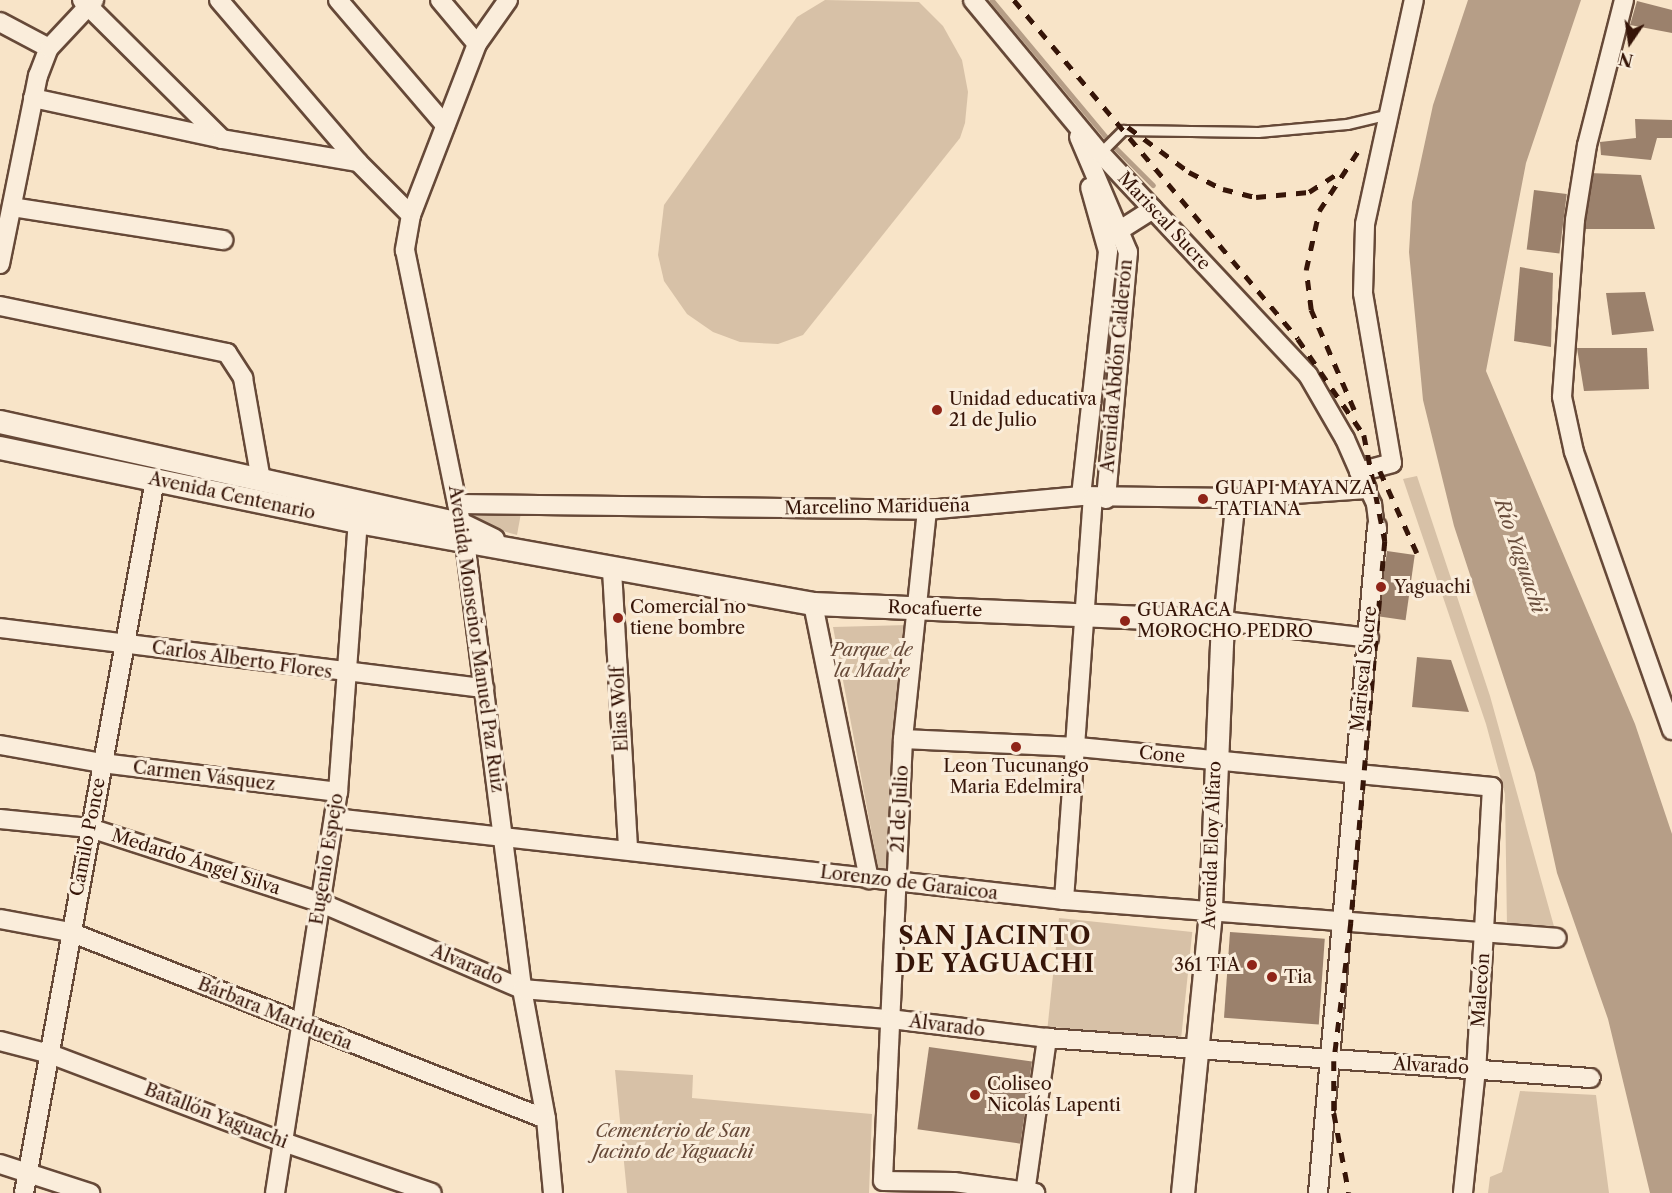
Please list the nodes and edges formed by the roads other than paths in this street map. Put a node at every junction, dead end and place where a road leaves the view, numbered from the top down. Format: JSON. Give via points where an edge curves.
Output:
{"nodes":[{"id":1,"x":219,"y":0,"type":"edge"},
{"id":2,"x":338,"y":0,"type":"edge"},
{"id":3,"x":440,"y":0,"type":"edge"},
{"id":4,"x":508,"y":0,"type":"edge"},
{"id":5,"x":973,"y":0,"type":"edge"},
{"id":6,"x":1414,"y":0,"type":"edge"},
{"id":7,"x":1624,"y":0,"type":"edge"},
{"id":8,"x":88,"y":2,"type":"edge"},
{"id":9,"x":1,"y":22,"type":"edge"},
{"id":10,"x":477,"y":44,"type":"junction"},
{"id":11,"x":49,"y":48,"type":"junction"},
{"id":12,"x":33,"y":98,"type":"junction"},
{"id":13,"x":1389,"y":114,"type":"junction"},
{"id":14,"x":1072,"y":122,"type":"junction"},
{"id":15,"x":445,"y":125,"type":"junction"},
{"id":16,"x":222,"y":139,"type":"junction"},
{"id":17,"x":1100,"y":153,"type":"junction"},
{"id":18,"x":358,"y":162,"type":"junction"},
{"id":19,"x":12,"y":207,"type":"junction"},
{"id":20,"x":1153,"y":209,"type":"junction"},
{"id":21,"x":411,"y":215,"type":"junction"},
{"id":22,"x":1112,"y":235,"type":"junction"},
{"id":23,"x":223,"y":240,"type":"dead end"},
{"id":24,"x":0,"y":263,"type":"edge"},
{"id":25,"x":0,"y":306,"type":"edge"},
{"id":26,"x":0,"y":422,"type":"edge"},
{"id":27,"x":0,"y":448,"type":"edge"},
{"id":28,"x":155,"y":480,"type":"junction"},
{"id":29,"x":261,"y":480,"type":"junction"},
{"id":30,"x":1363,"y":481,"type":"junction"},
{"id":31,"x":1093,"y":497,"type":"junction"},
{"id":32,"x":1236,"y":498,"type":"junction"},
{"id":33,"x":927,"y":510,"type":"junction"},
{"id":34,"x":358,"y":522,"type":"junction"},
{"id":35,"x":461,"y":523,"type":"junction"},
{"id":36,"x":1377,"y":527,"type":"joint"},
{"id":37,"x":612,"y":570,"type":"junction"},
{"id":38,"x":813,"y":604,"type":"junction"},
{"id":39,"x":918,"y":608,"type":"junction"},
{"id":40,"x":1086,"y":614,"type":"junction"},
{"id":41,"x":1223,"y":621,"type":"junction"},
{"id":42,"x":0,"y":628,"type":"edge"},
{"id":43,"x":1369,"y":638,"type":"junction"},
{"id":44,"x":123,"y":644,"type":"junction"},
{"id":45,"x":349,"y":674,"type":"junction"},
{"id":46,"x":484,"y":688,"type":"junction"},
{"id":47,"x":1672,"y":730,"type":"edge"},
{"id":48,"x":903,"y":739,"type":"junction"},
{"id":49,"x":0,"y":745,"type":"edge"},
{"id":50,"x":1078,"y":747,"type":"junction"},
{"id":51,"x":1216,"y":760,"type":"junction"},
{"id":52,"x":102,"y":763,"type":"junction"},
{"id":53,"x":1353,"y":774,"type":"junction"},
{"id":54,"x":1492,"y":787,"type":"joint"},
{"id":55,"x":338,"y":792,"type":"junction"},
{"id":56,"x":334,"y":818,"type":"junction"},
{"id":57,"x":0,"y":819,"type":"edge"},
{"id":58,"x":90,"y":828,"type":"junction"},
{"id":59,"x":505,"y":835,"type":"junction"},
{"id":60,"x":628,"y":848,"type":"junction"},
{"id":61,"x":868,"y":879,"type":"junction"},
{"id":62,"x":896,"y":883,"type":"junction"},
{"id":63,"x":1064,"y":900,"type":"junction"},
{"id":64,"x":319,"y":902,"type":"junction"},
{"id":65,"x":1211,"y":913,"type":"junction"},
{"id":66,"x":0,"y":919,"type":"edge"},
{"id":67,"x":1341,"y":922,"type":"junction"},
{"id":68,"x":70,"y":932,"type":"junction"},
{"id":69,"x":1485,"y":934,"type":"junction"},
{"id":70,"x":1557,"y":938,"type":"dead end"},
{"id":71,"x":522,"y":989,"type":"junction"},
{"id":72,"x":891,"y":1019,"type":"junction"},
{"id":73,"x":302,"y":1026,"type":"junction"},
{"id":74,"x":1047,"y":1038,"type":"junction"},
{"id":75,"x":0,"y":1041,"type":"edge"},
{"id":76,"x":1198,"y":1048,"type":"junction"},
{"id":77,"x":50,"y":1054,"type":"junction"},
{"id":78,"x":1328,"y":1059,"type":"junction"},
{"id":79,"x":1476,"y":1069,"type":"junction"},
{"id":80,"x":1592,"y":1078,"type":"dead end"},
{"id":81,"x":546,"y":1119,"type":"junction"},
{"id":82,"x":285,"y":1143,"type":"junction"},
{"id":83,"x":0,"y":1164,"type":"edge"},
{"id":84,"x":28,"y":1173,"type":"junction"},
{"id":85,"x":24,"y":1193,"type":"edge"},
{"id":86,"x":90,"y":1193,"type":"edge"},
{"id":87,"x":275,"y":1193,"type":"edge"},
{"id":88,"x":432,"y":1193,"type":"edge"},
{"id":89,"x":553,"y":1193,"type":"edge"},
{"id":90,"x":1026,"y":1193,"type":"edge"},
{"id":91,"x":1035,"y":1193,"type":"edge"},
{"id":92,"x":1183,"y":1193,"type":"edge"},
{"id":93,"x":1318,"y":1193,"type":"edge"},
{"id":94,"x":1463,"y":1193,"type":"edge"}],
"edges":[{"from":1,"to":18,"type":"street"},
{"from":2,"to":15,"type":"street"},
{"from":3,"to":10,"type":"street"},
{"from":4,"to":10,"type":"street","name":"Avenida Monseñor Manuel Paz Ruiz"},
{"from":5,"to":14,"type":"street","name":"Mariscal Sucre"},
{"from":6,"to":13,"type":"street"},
{"from":7,"to":47,"type":"street","via":[[1580,188],[1562,397],[1574,452]]},
{"from":8,"to":11,"type":"street"},
{"from":8,"to":16,"type":"street"},
{"from":9,"to":11,"type":"street"},
{"from":10,"to":15,"type":"street","name":"Avenida Monseñor Manuel Paz Ruiz"},
{"from":11,"to":12,"type":"street"},
{"from":12,"to":16,"type":"street"},
{"from":12,"to":19,"type":"street"},
{"from":13,"to":17,"type":"lane","via":[[1347,124],[1258,132],[1123,130]]},
{"from":13,"to":30,"type":"street","name":"Marcelino Maridueña","via":[[1365,224],[1363,293],[1392,463]]},
{"from":14,"to":17,"type":"street","name":"Mariscal Sucre"},
{"from":14,"to":22,"type":"street","name":"Avenida Abdón Calderón"},
{"from":15,"to":21,"type":"street","name":"Avenida Monseñor Manuel Paz Ruiz"},
{"from":16,"to":18,"type":"street"},
{"from":17,"to":20,"type":"street","name":"Mariscal Sucre"},
{"from":18,"to":21,"type":"street"},
{"from":19,"to":23,"type":"street"},
{"from":19,"to":24,"type":"street"},
{"from":20,"to":22,"type":"street"},
{"from":20,"to":30,"type":"street","name":"Mariscal Sucre","via":[[1308,375]]},
{"from":21,"to":35,"type":"street","name":"Avenida Monseñor Manuel Paz Ruiz","via":[[405,250]]},
{"from":22,"to":31,"type":"street","name":"Avenida Abdón Calderón"},
{"from":22,"to":31,"type":"street","name":"Avenida Abdón Calderón","via":[[1128,252]]},
{"from":25,"to":29,"type":"street","via":[[226,353],[243,378]]},
{"from":26,"to":29,"type":"street","name":"Avenida Centenario"},
{"from":27,"to":28,"type":"street","name":"Avenida Centenario"},
{"from":28,"to":34,"type":"street","name":"Avenida Centenario"},
{"from":28,"to":44,"type":"street","name":"Camilo Ponce"},
{"from":29,"to":35,"type":"street","name":"Avenida Centenario"},
{"from":30,"to":32,"type":"street","name":"Marcelino Maridueña"},
{"from":30,"to":36,"type":"street","name":"Mariscal Sucre","via":[[1374,504]]},
{"from":31,"to":32,"type":"street","name":"Marcelino Maridueña"},
{"from":31,"to":33,"type":"street","name":"Marcelino Maridueña"},
{"from":31,"to":40,"type":"street","name":"Avenida Abdón Calderón"},
{"from":32,"to":41,"type":"street","name":"Avenida Eloy Alfaro"},
{"from":33,"to":35,"type":"street","name":"Marcelino Maridueña"},
{"from":33,"to":39,"type":"street","name":"21 de Julio"},
{"from":34,"to":35,"type":"street","name":"Avenida Centenario"},
{"from":34,"to":45,"type":"street","name":"Eugenio Espejo"},
{"from":35,"to":37,"type":"street","name":"Rocafuerte","via":[[505,546]]},
{"from":35,"to":46,"type":"street","name":"Avenida Monseñor Manuel Paz Ruiz"},
{"from":36,"to":43,"type":"street","name":"Mariscal Sucre"},
{"from":37,"to":38,"type":"street","name":"Rocafuerte"},
{"from":37,"to":60,"type":"street","name":"Elias Wolf"},
{"from":38,"to":39,"type":"street","name":"Rocafuerte"},
{"from":38,"to":61,"type":"street"},
{"from":39,"to":40,"type":"street","name":"Rocafuerte"},
{"from":39,"to":48,"type":"street","name":"21 de Julio"},
{"from":40,"to":41,"type":"street","name":"Rocafuerte"},
{"from":40,"to":50,"type":"street","name":"Avenida Abdón Calderón"},
{"from":41,"to":43,"type":"street","name":"Rocafuerte"},
{"from":41,"to":51,"type":"street","name":"Avenida Eloy Alfaro"},
{"from":42,"to":44,"type":"street","name":"Carlos Alberto Flores"},
{"from":43,"to":53,"type":"street","name":"Mariscal Sucre"},
{"from":44,"to":45,"type":"street","name":"Carlos Alberto Flores"},
{"from":44,"to":52,"type":"street","name":"Camilo Ponce"},
{"from":45,"to":46,"type":"street","name":"Carlos Alberto Flores"},
{"from":45,"to":55,"type":"street","name":"Eugenio Espejo"},
{"from":46,"to":59,"type":"street","name":"Avenida Monseñor Manuel Paz Ruiz"},
{"from":48,"to":50,"type":"street","name":"Cone"},
{"from":48,"to":62,"type":"street","name":"21 de Julio"},
{"from":49,"to":52,"type":"street","name":"Carmen Vásquez"},
{"from":50,"to":51,"type":"street","name":"Cone"},
{"from":50,"to":63,"type":"street","name":"Avenida Abdón Calderón"},
{"from":51,"to":53,"type":"street","name":"Cone"},
{"from":51,"to":65,"type":"street","name":"Avenida Eloy Alfaro"},
{"from":52,"to":55,"type":"street","name":"Carmen Vásquez"},
{"from":52,"to":58,"type":"street","name":"Camilo Ponce"},
{"from":53,"to":54,"type":"street","name":"Cone"},
{"from":53,"to":67,"type":"street","name":"Mariscal Sucre"},
{"from":54,"to":69,"type":"street","name":"Malecón"},
{"from":55,"to":56,"type":"street","name":"Eugenio Espejo"},
{"from":56,"to":59,"type":"street","name":"Lorenzo de Garaicoa"},
{"from":56,"to":64,"type":"street","name":"Eugenio Espejo"},
{"from":57,"to":58,"type":"street","name":"Medardo Ángel Silva"},
{"from":58,"to":64,"type":"street","name":"Medardo Ángel Silva"},
{"from":58,"to":68,"type":"street","name":"Camilo Ponce"},
{"from":59,"to":60,"type":"street","name":"Lorenzo de Garaicoa"},
{"from":59,"to":71,"type":"street","name":"Avenida Monseñor Manuel Paz Ruiz"},
{"from":60,"to":61,"type":"street","name":"Lorenzo de Garaicoa"},
{"from":61,"to":62,"type":"street","name":"Lorenzo de Garaicoa"},
{"from":62,"to":63,"type":"street","name":"Lorenzo de Garaicoa"},
{"from":62,"to":72,"type":"street","name":"21 de Julio"},
{"from":63,"to":65,"type":"street","name":"Lorenzo de Garaicoa"},
{"from":64,"to":71,"type":"street","name":"Alvarado"},
{"from":64,"to":73,"type":"street","name":"Eugenio Espejo"},
{"from":65,"to":67,"type":"street","name":"Lorenzo de Garaicoa"},
{"from":65,"to":76,"type":"street","name":"Avenida Eloy Alfaro"},
{"from":66,"to":68,"type":"street","name":"Bárbara Maridueña"},
{"from":67,"to":69,"type":"street","name":"Lorenzo de Garaicoa"},
{"from":67,"to":78,"type":"street","name":"Mariscal Sucre"},
{"from":68,"to":73,"type":"street","name":"Bárbara Maridueña"},
{"from":68,"to":77,"type":"street","name":"Camilo Ponce"},
{"from":69,"to":70,"type":"street","name":"Lorenzo de Garaicoa"},
{"from":69,"to":79,"type":"street","name":"Malecón"},
{"from":71,"to":72,"type":"street","name":"Alvarado"},
{"from":71,"to":81,"type":"street","name":"Avenida Monseñor Manuel Paz Ruiz"},
{"from":72,"to":74,"type":"street","name":"Alvarado"},
{"from":72,"to":90,"type":"street","name":"21 de Julio","via":[[883,1181],[954,1182]]},
{"from":73,"to":81,"type":"street","name":"Bárbara Maridueña"},
{"from":73,"to":82,"type":"street","name":"Eugenio Espejo"},
{"from":74,"to":76,"type":"street","name":"Alvarado"},
{"from":74,"to":90,"type":"street"},
{"from":75,"to":77,"type":"street","name":"Batallón Yaguachi"},
{"from":76,"to":78,"type":"street","name":"Alvarado"},
{"from":76,"to":92,"type":"street","name":"Avenida Eloy Alfaro"},
{"from":77,"to":82,"type":"street","name":"Batallón Yaguachi"},
{"from":77,"to":84,"type":"street","name":"Camilo Ponce"},
{"from":78,"to":79,"type":"street","name":"Alvarado"},
{"from":78,"to":93,"type":"street","name":"Mariscal Sucre"},
{"from":79,"to":80,"type":"street","name":"Alvarado"},
{"from":79,"to":94,"type":"street","name":"Malecón"},
{"from":81,"to":89,"type":"street","name":"Avenida Monseñor Manuel Paz Ruiz"},
{"from":82,"to":87,"type":"street","name":"Eugenio Espejo"},
{"from":82,"to":88,"type":"street","name":"Batallón Yaguachi"},
{"from":83,"to":84,"type":"street"},
{"from":84,"to":85,"type":"street","name":"Camilo Ponce"},
{"from":84,"to":86,"type":"street"},
{"from":90,"to":91,"type":"street"}]}
